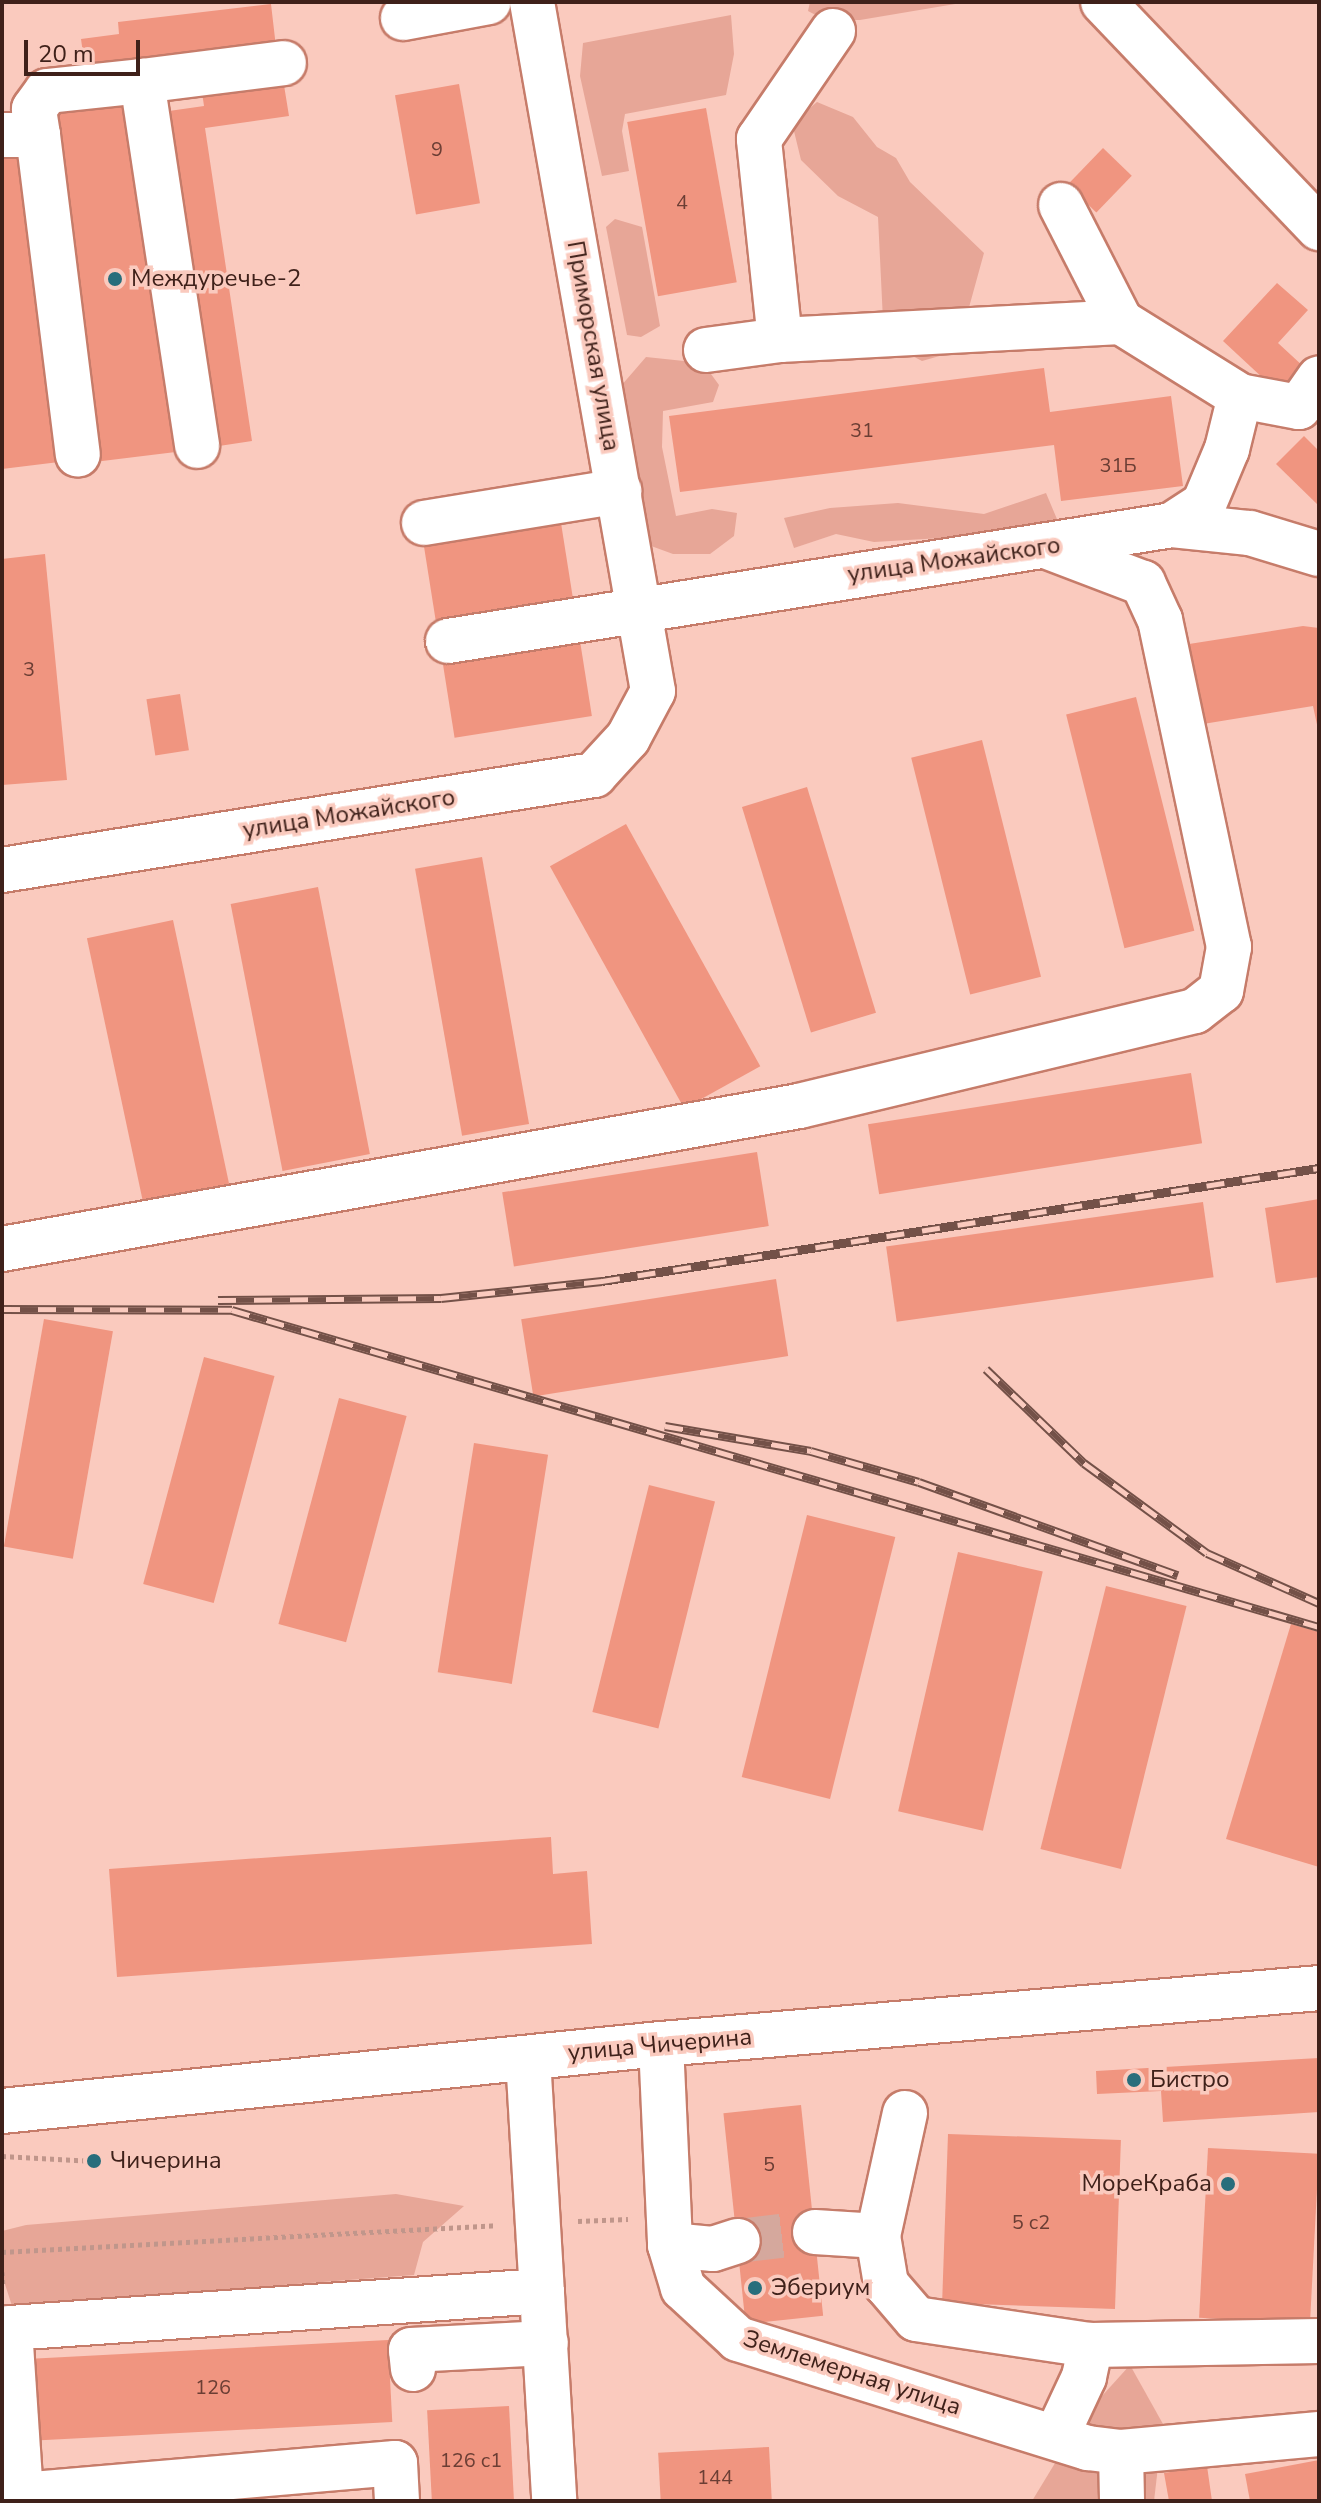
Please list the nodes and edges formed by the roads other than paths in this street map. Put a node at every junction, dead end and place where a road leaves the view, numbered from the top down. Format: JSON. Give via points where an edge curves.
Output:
{"nodes":[{"id":1,"x":489,"y":2,"type":"edge"},
{"id":2,"x":532,"y":2,"type":"edge"},
{"id":3,"x":1103,"y":2,"type":"edge"},
{"id":4,"x":403,"y":18,"type":"dead end"},
{"id":5,"x":833,"y":31,"type":"dead end"},
{"id":6,"x":284,"y":63,"type":"dead end"},
{"id":7,"x":142,"y":81,"type":"junction"},
{"id":8,"x":20,"y":135,"type":"edge"},
{"id":9,"x":1061,"y":205,"type":"dead end"},
{"id":10,"x":1319,"y":228,"type":"edge"},
{"id":11,"x":1121,"y":322,"type":"junction"},
{"id":12,"x":780,"y":340,"type":"junction"},
{"id":13,"x":706,"y":350,"type":"dead end"},
{"id":14,"x":1319,"y":378,"type":"edge"},
{"id":15,"x":1240,"y":396,"type":"junction"},
{"id":16,"x":197,"y":446,"type":"dead end"},
{"id":17,"x":78,"y":455,"type":"dead end"},
{"id":18,"x":619,"y":491,"type":"junction"},
{"id":19,"x":424,"y":523,"type":"dead end"},
{"id":20,"x":1172,"y":525,"type":"junction"},
{"id":21,"x":1048,"y":547,"type":"junction"},
{"id":22,"x":1319,"y":554,"type":"edge"},
{"id":23,"x":640,"y":609,"type":"junction"},
{"id":24,"x":448,"y":641,"type":"dead end"},
{"id":25,"x":653,"y":691,"type":"joint"},
{"id":26,"x":2,"y":870,"type":"edge"},
{"id":27,"x":2,"y":1249,"type":"edge"},
{"id":28,"x":1319,"y":1988,"type":"edge"},
{"id":29,"x":661,"y":2044,"type":"junction"},
{"id":30,"x":528,"y":2058,"type":"junction"},
{"id":31,"x":2,"y":2111,"type":"edge"},
{"id":32,"x":905,"y":2113,"type":"dead end"},
{"id":33,"x":815,"y":2232,"type":"tunnel mouth"},
{"id":34,"x":878,"y":2236,"type":"junction"},
{"id":35,"x":738,"y":2241,"type":"tunnel mouth"},
{"id":36,"x":670,"y":2245,"type":"junction"},
{"id":37,"x":542,"y":2291,"type":"junction"},
{"id":38,"x":1319,"y":2341,"type":"edge"},
{"id":39,"x":546,"y":2343,"type":"junction"},
{"id":40,"x":1091,"y":2345,"type":"junction"},
{"id":41,"x":413,"y":2369,"type":"dead end"},
{"id":42,"x":1319,"y":2434,"type":"edge"},
{"id":43,"x":1088,"y":2446,"type":"junction"},
{"id":44,"x":53,"y":2495,"type":"edge"},
{"id":45,"x":397,"y":2501,"type":"edge"},
{"id":46,"x":554,"y":2501,"type":"edge"},
{"id":47,"x":1122,"y":2501,"type":"edge"}],
"edges":[{"from":1,"to":4,"type":"main road"},
{"from":2,"to":18,"type":"main road","name":"Приморская улица"},
{"from":3,"to":10,"type":"main road"},
{"from":5,"to":12,"type":"main road","via":[[759,139]]},
{"from":6,"to":7,"type":"main road"},
{"from":7,"to":8,"type":"main road","via":[[47,91]]},
{"from":7,"to":16,"type":"main road"},
{"from":8,"to":17,"type":"main road"},
{"from":9,"to":11,"type":"main road"},
{"from":11,"to":12,"type":"main road"},
{"from":11,"to":15,"type":"main road"},
{"from":12,"to":13,"type":"main road"},
{"from":14,"to":15,"type":"main road","via":[[1299,407]]},
{"from":15,"to":20,"type":"main road","via":[[1227,449],[1204,504]]},
{"from":18,"to":19,"type":"main road"},
{"from":18,"to":23,"type":"main road","name":"Приморская улица"},
{"from":20,"to":21,"type":"main road","name":"улица Можайского"},
{"from":20,"to":22,"type":"main road","via":[[1250,533]]},
{"from":21,"to":23,"type":"main road","name":"улица Можайского"},
{"from":21,"to":27,"type":"main road","via":[[1143,583],[1160,620],[1229,947],[1221,991],[1195,1011],[799,1106]]},
{"from":23,"to":24,"type":"main road","name":"улица Можайского"},
{"from":23,"to":25,"type":"main road","name":"Приморская улица"},
{"from":25,"to":26,"type":"main road","name":"улица Можайского","via":[[628,738],[594,775]]},
{"from":28,"to":29,"type":"main road","name":"улица Чичерина"},
{"from":29,"to":30,"type":"main road","name":"улица Чичерина"},
{"from":29,"to":36,"type":"main road","name":"Землемерная улица"},
{"from":30,"to":31,"type":"main road","name":"улица Чичерина"},
{"from":30,"to":37,"type":"main road"},
{"from":32,"to":34,"type":"main road"},
{"from":33,"to":34,"type":"main road"},
{"from":34,"to":40,"type":"main road","via":[[886,2284],[916,2319]]},
{"from":35,"to":36,"type":"main road","via":[[713,2249]]},
{"from":36,"to":43,"type":"main road","name":"Землемерная улица","via":[[683,2288],[738,2339]]},
{"from":37,"to":39,"type":"main road"},
{"from":37,"to":44,"type":"main road","via":[[10,2328],[21,2495]]},
{"from":38,"to":40,"type":"main road"},
{"from":39,"to":41,"type":"main road","via":[[411,2350]]},
{"from":39,"to":46,"type":"main road"},
{"from":40,"to":43,"type":"main road","via":[[1084,2377]]},
{"from":42,"to":43,"type":"main road"},
{"from":43,"to":47,"type":"main road"},
{"from":44,"to":45,"type":"main road","via":[[395,2463]]}]}
